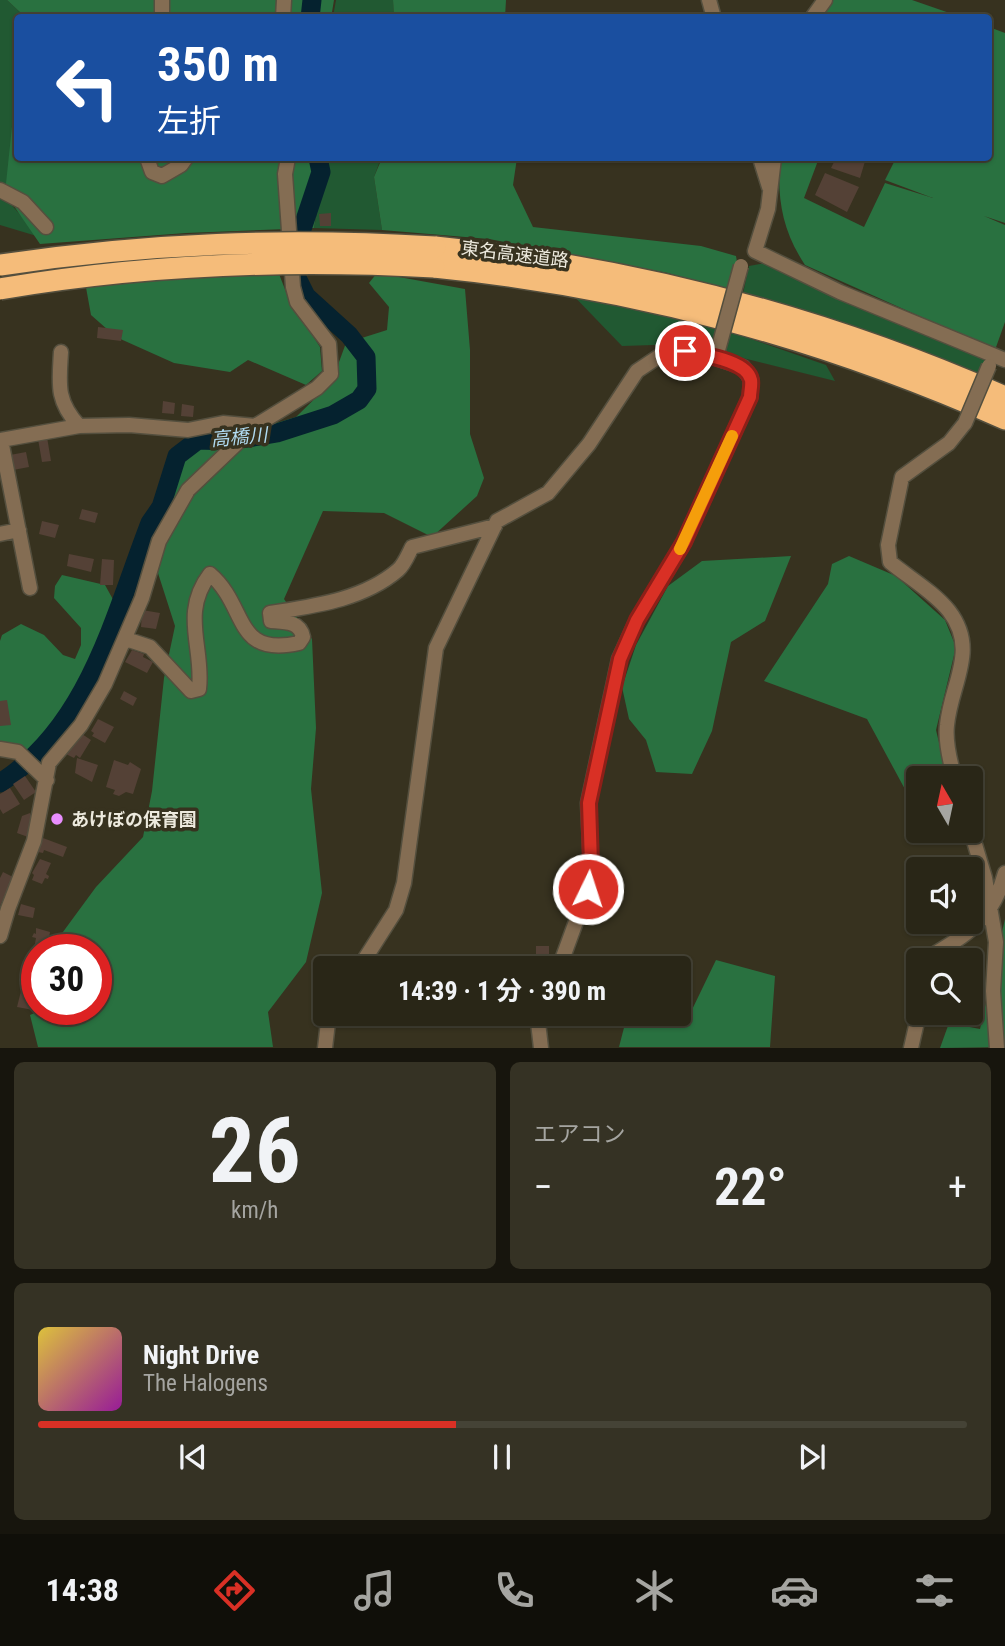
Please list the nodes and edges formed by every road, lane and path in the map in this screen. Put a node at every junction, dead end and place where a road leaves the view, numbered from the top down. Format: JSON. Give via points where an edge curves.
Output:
{"nodes":[{"id":1,"x":148,"y":161,"type":"edge"},
{"id":2,"x":184,"y":161,"type":"edge"},
{"id":3,"x":287,"y":161,"type":"edge"},
{"id":4,"x":761,"y":161,"type":"edge"},
{"id":5,"x":774,"y":161,"type":"edge"},
{"id":6,"x":0,"y":190,"type":"edge"},
{"id":7,"x":770,"y":192,"type":"junction"},
{"id":8,"x":46,"y":227,"type":"dead end"},
{"id":9,"x":755,"y":251,"type":"junction"},
{"id":10,"x":435,"y":257,"type":"junction"},
{"id":11,"x":0,"y":265,"type":"edge"},
{"id":12,"x":0,"y":289,"type":"edge"},
{"id":13,"x":61,"y":352,"type":"dead end"},
{"id":14,"x":717,"y":354,"type":"junction"},
{"id":15,"x":996,"y":361,"type":"edge"},
{"id":16,"x":1005,"y":397,"type":"edge"},
{"id":17,"x":1005,"y":419,"type":"edge"},
{"id":18,"x":79,"y":426,"type":"junction"},
{"id":19,"x":255,"y":426,"type":"junction"},
{"id":20,"x":1,"y":439,"type":"edge"},
{"id":21,"x":4,"y":478,"type":"edge"},
{"id":22,"x":495,"y":526,"type":"junction"},
{"id":23,"x":19,"y":530,"type":"junction"},
{"id":24,"x":0,"y":534,"type":"edge"},
{"id":25,"x":30,"y":587,"type":"dead end"},
{"id":26,"x":126,"y":639,"type":"junction"},
{"id":27,"x":0,"y":749,"type":"edge"},
{"id":28,"x":952,"y":766,"type":"edge"},
{"id":29,"x":47,"y":780,"type":"junction"},
{"id":30,"x":974,"y":844,"type":"edge"},
{"id":31,"x":1005,"y":873,"type":"edge"},
{"id":32,"x":992,"y":909,"type":"junction"},
{"id":33,"x":3,"y":915,"type":"edge"},
{"id":34,"x":0,"y":936,"type":"edge"},
{"id":35,"x":945,"y":948,"type":"edge"},
{"id":36,"x":367,"y":956,"type":"edge"},
{"id":37,"x":563,"y":956,"type":"edge"},
{"id":38,"x":916,"y":1025,"type":"edge"},
{"id":39,"x":328,"y":1026,"type":"edge"},
{"id":40,"x":538,"y":1026,"type":"edge"},
{"id":41,"x":325,"y":1048,"type":"edge"},
{"id":42,"x":541,"y":1048,"type":"edge"},
{"id":43,"x":911,"y":1048,"type":"edge"},
{"id":44,"x":997,"y":1048,"type":"edge"}],
"edges":[{"from":1,"to":2,"type":"street","via":[[152,172],[162,176]]},
{"from":3,"to":19,"type":"street","via":[[293,287],[297,302],[329,344],[331,374],[317,388]]},
{"from":4,"to":7,"type":"street"},
{"from":5,"to":7,"type":"street"},
{"from":6,"to":8,"type":"street","via":[[23,202]]},
{"from":7,"to":9,"type":"street"},
{"from":9,"to":14,"type":"street","bridge":true,"via":[[741,266]]},
{"from":9,"to":15,"type":"street"},
{"from":10,"to":11,"type":"highway","name":"東名高速道路","bridge":true,"via":[[303,241],[230,242]]},
{"from":10,"to":12,"type":"highway","name":"東名高速道路","bridge":true,"via":[[144,269]]},
{"from":10,"to":16,"type":"highway","name":"東名高速道路","via":[[529,258],[705,293],[873,346]]},
{"from":10,"to":17,"type":"highway","name":"東名高速道路","via":[[690,309],[780,334]]},
{"from":13,"to":18,"type":"street","via":[[58,389],[67,413]]},
{"from":14,"to":22,"type":"street","via":[[685,351],[658,357],[637,371],[589,444],[548,493],[520,506]]},
{"from":14,"to":37,"type":"street","via":[[743,368],[751,379],[750,397],[684,542],[637,620],[620,659],[589,803],[588,889]]},
{"from":15,"to":28,"type":"street","bridge":true,"via":[[965,423],[949,443],[902,477],[888,545],[890,562],[948,609],[965,647],[947,722]]},
{"from":18,"to":19,"type":"street","via":[[188,430],[223,423]]},
{"from":18,"to":20,"type":"street"},
{"from":19,"to":26,"type":"street","via":[[188,490],[159,541]]},
{"from":20,"to":21,"type":"street"},
{"from":21,"to":23,"type":"street"},
{"from":22,"to":26,"type":"street","via":[[412,547],[400,569],[367,590],[320,606],[270,613],[271,621],[293,622],[302,631],[299,643],[283,647],[264,646],[254,639],[241,623],[225,587],[210,574],[193,615],[198,689],[191,691],[149,647]]},
{"from":22,"to":36,"type":"street","via":[[436,648],[404,883],[390,921]]},
{"from":23,"to":24,"type":"street"},
{"from":23,"to":25,"type":"street"},
{"from":26,"to":29,"type":"street","via":[[81,725],[49,763]]},
{"from":27,"to":29,"type":"street","via":[[18,752]]},
{"from":29,"to":33,"type":"street","via":[[34,841]]},
{"from":30,"to":32,"type":"street"},
{"from":31,"to":32,"type":"street"},
{"from":32,"to":35,"type":"street","via":[[965,936]]},
{"from":32,"to":44,"type":"street"},
{"from":33,"to":34,"type":"street"},
{"from":38,"to":43,"type":"street"},
{"from":39,"to":41,"type":"street"},
{"from":40,"to":42,"type":"street"}]}
